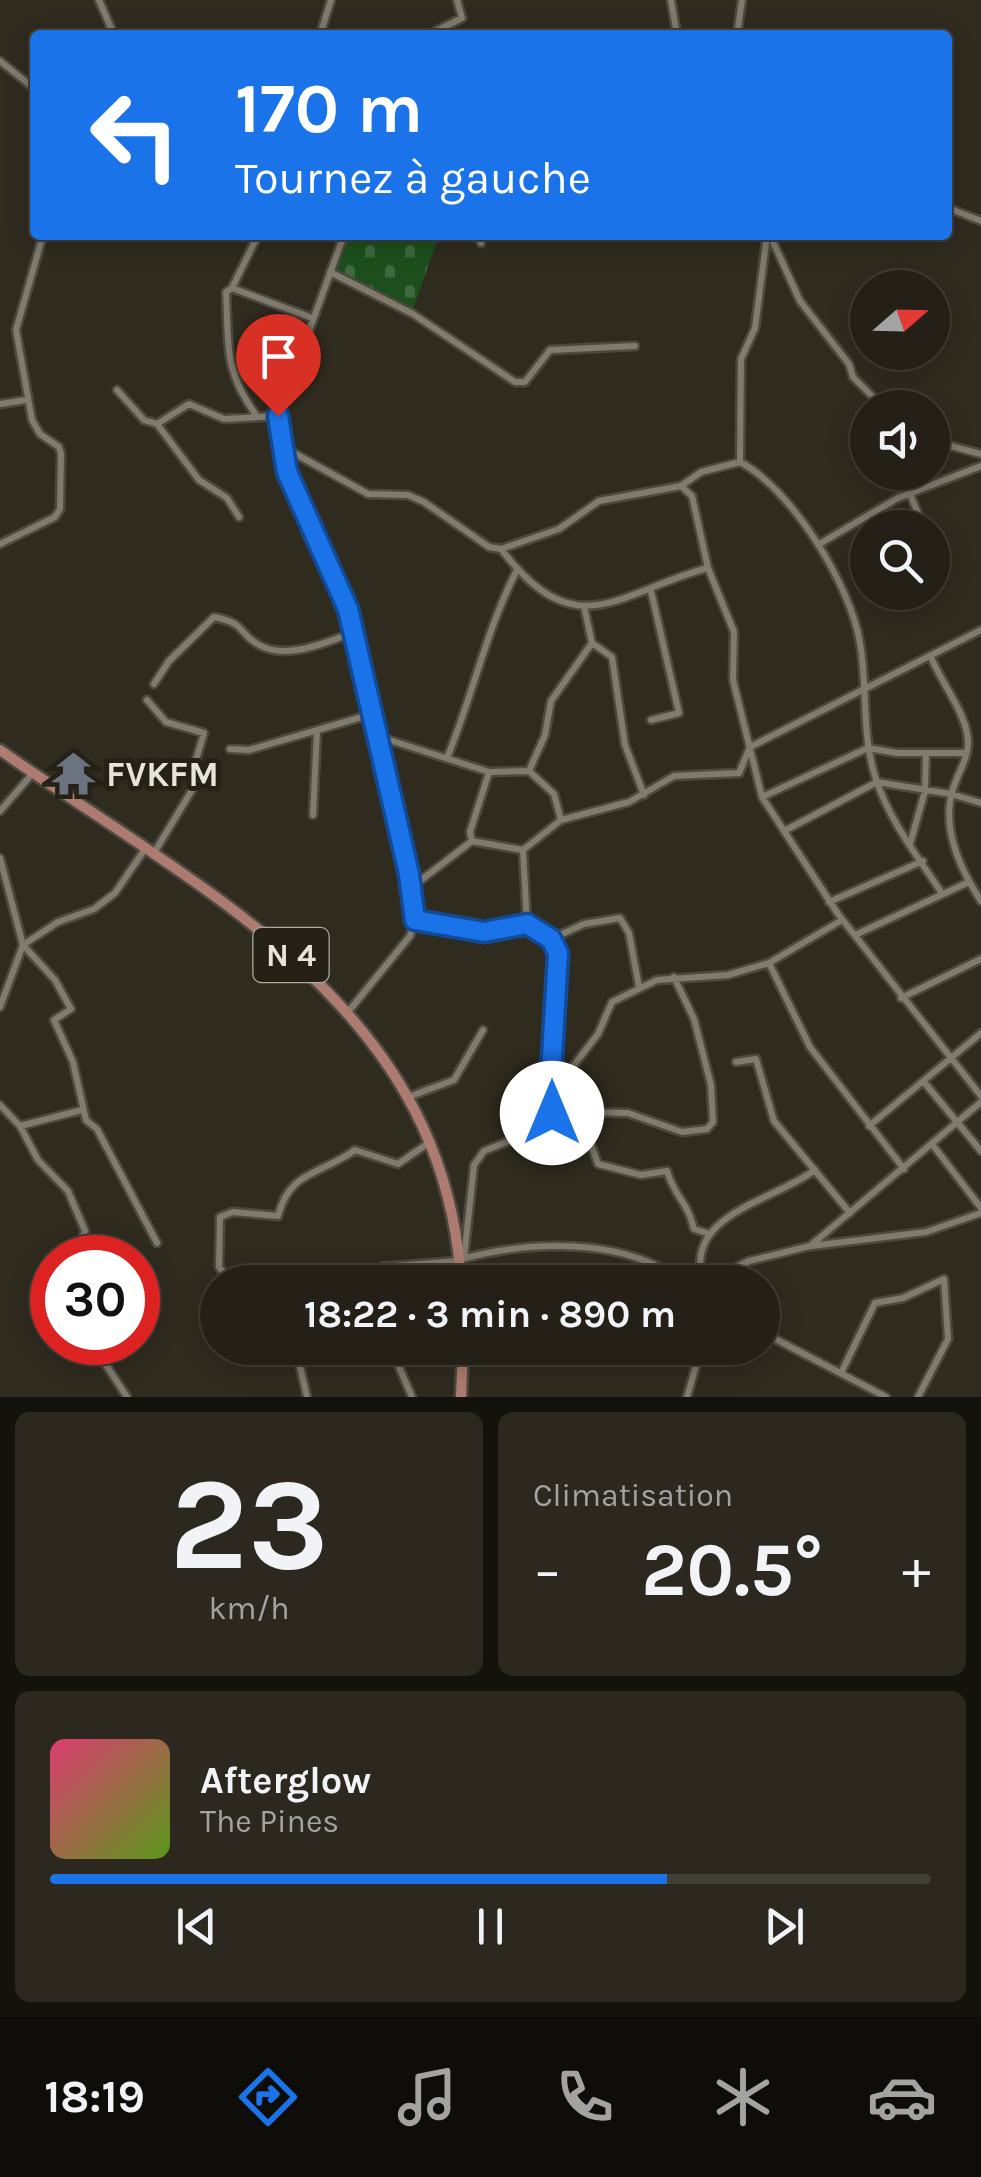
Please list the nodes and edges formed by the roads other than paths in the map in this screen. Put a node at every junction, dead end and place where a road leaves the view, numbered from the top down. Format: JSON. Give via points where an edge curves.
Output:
{"nodes":[{"id":1,"x":99,"y":0,"type":"edge"},
{"id":2,"x":331,"y":0,"type":"edge"},
{"id":3,"x":457,"y":0,"type":"edge"},
{"id":4,"x":672,"y":0,"type":"edge"},
{"id":5,"x":742,"y":0,"type":"edge"},
{"id":6,"x":112,"y":30,"type":"edge"},
{"id":7,"x":322,"y":30,"type":"edge"},
{"id":8,"x":438,"y":30,"type":"edge"},
{"id":9,"x":676,"y":30,"type":"edge"},
{"id":10,"x":738,"y":30,"type":"edge"},
{"id":11,"x":0,"y":61,"type":"edge"},
{"id":12,"x":30,"y":85,"type":"edge"},
{"id":13,"x":952,"y":210,"type":"edge"},
{"id":14,"x":981,"y":221,"type":"edge"},
{"id":15,"x":42,"y":240,"type":"edge"},
{"id":16,"x":256,"y":240,"type":"edge"},
{"id":17,"x":342,"y":240,"type":"edge"},
{"id":18,"x":767,"y":240,"type":"edge"},
{"id":19,"x":771,"y":240,"type":"edge"},
{"id":20,"x":330,"y":272,"type":"junction"},
{"id":21,"x":232,"y":288,"type":"junction"},
{"id":22,"x":312,"y":318,"type":"junction"},
{"id":23,"x":636,"y":346,"type":"dead end"},
{"id":24,"x":118,"y":390,"type":"dead end"},
{"id":25,"x":867,"y":390,"type":"edge"},
{"id":26,"x":26,"y":400,"type":"junction"},
{"id":27,"x":0,"y":404,"type":"edge"},
{"id":28,"x":256,"y":415,"type":"junction"},
{"id":29,"x":278,"y":416,"type":"junction"},
{"id":30,"x":157,"y":424,"type":"junction"},
{"id":31,"x":950,"y":446,"type":"edge"},
{"id":32,"x":282,"y":447,"type":"junction"},
{"id":33,"x":981,"y":454,"type":"edge"},
{"id":34,"x":740,"y":462,"type":"junction"},
{"id":35,"x":981,"y":466,"type":"edge"},
{"id":36,"x":681,"y":486,"type":"junction"},
{"id":37,"x":910,"y":494,"type":"junction"},
{"id":38,"x":917,"y":510,"type":"edge"},
{"id":39,"x":239,"y":518,"type":"dead end"},
{"id":40,"x":0,"y":544,"type":"edge"},
{"id":41,"x":821,"y":544,"type":"junction"},
{"id":42,"x":501,"y":549,"type":"junction"},
{"id":43,"x":708,"y":568,"type":"junction"},
{"id":44,"x":517,"y":570,"type":"junction"},
{"id":45,"x":651,"y":591,"type":"junction"},
{"id":46,"x":584,"y":606,"type":"junction"},
{"id":47,"x":981,"y":630,"type":"edge"},
{"id":48,"x":352,"y":633,"type":"junction"},
{"id":49,"x":592,"y":643,"type":"junction"},
{"id":50,"x":931,"y":657,"type":"junction"},
{"id":51,"x":154,"y":684,"type":"dead end"},
{"id":52,"x":864,"y":692,"type":"junction"},
{"id":53,"x":147,"y":700,"type":"dead end"},
{"id":54,"x":372,"y":714,"type":"junction"},
{"id":55,"x":651,"y":720,"type":"dead end"},
{"id":56,"x":317,"y":731,"type":"junction"},
{"id":57,"x":379,"y":737,"type":"junction"},
{"id":58,"x":750,"y":747,"type":"junction"},
{"id":59,"x":868,"y":748,"type":"junction"},
{"id":60,"x":230,"y":749,"type":"dead end"},
{"id":61,"x":0,"y":750,"type":"edge"},
{"id":62,"x":966,"y":753,"type":"junction"},
{"id":63,"x":926,"y":754,"type":"junction"},
{"id":64,"x":447,"y":758,"type":"junction"},
{"id":65,"x":529,"y":771,"type":"junction"},
{"id":66,"x":489,"y":772,"type":"junction"},
{"id":67,"x":33,"y":774,"type":"junction"},
{"id":68,"x":877,"y":782,"type":"junction"},
{"id":69,"x":924,"y":791,"type":"junction"},
{"id":70,"x":952,"y":794,"type":"junction"},
{"id":71,"x":644,"y":795,"type":"junction"},
{"id":72,"x":762,"y":797,"type":"junction"},
{"id":73,"x":981,"y":804,"type":"edge"},
{"id":74,"x":0,"y":811,"type":"edge"},
{"id":75,"x":313,"y":816,"type":"dead end"},
{"id":76,"x":561,"y":820,"type":"junction"},
{"id":77,"x":786,"y":830,"type":"junction"},
{"id":78,"x":472,"y":841,"type":"junction"},
{"id":79,"x":910,"y":844,"type":"junction"},
{"id":80,"x":523,"y":850,"type":"junction"},
{"id":81,"x":149,"y":852,"type":"junction"},
{"id":82,"x":0,"y":858,"type":"edge"},
{"id":83,"x":923,"y":860,"type":"junction"},
{"id":84,"x":969,"y":882,"type":"junction"},
{"id":85,"x":412,"y":887,"type":"junction"},
{"id":86,"x":941,"y":892,"type":"junction"},
{"id":87,"x":981,"y":901,"type":"edge"},
{"id":88,"x":829,"y":902,"type":"junction"},
{"id":89,"x":415,"y":920,"type":"junction"},
{"id":90,"x":842,"y":920,"type":"junction"},
{"id":91,"x":527,"y":924,"type":"junction"},
{"id":92,"x":856,"y":936,"type":"junction"},
{"id":93,"x":551,"y":939,"type":"junction"},
{"id":94,"x":23,"y":945,"type":"junction"},
{"id":95,"x":981,"y":958,"type":"edge"},
{"id":96,"x":770,"y":963,"type":"junction"},
{"id":97,"x":674,"y":977,"type":"junction"},
{"id":98,"x":638,"y":987,"type":"junction"},
{"id":99,"x":2,"y":996,"type":"edge"},
{"id":100,"x":901,"y":998,"type":"junction"},
{"id":101,"x":0,"y":1007,"type":"edge"},
{"id":102,"x":348,"y":1012,"type":"junction"},
{"id":103,"x":483,"y":1030,"type":"dead end"},
{"id":104,"x":981,"y":1034,"type":"edge"},
{"id":105,"x":950,"y":1060,"type":"junction"},
{"id":106,"x":736,"y":1062,"type":"dead end"},
{"id":107,"x":924,"y":1082,"type":"junction"},
{"id":108,"x":557,"y":1087,"type":"junction"},
{"id":109,"x":408,"y":1097,"type":"junction"},
{"id":110,"x":981,"y":1099,"type":"edge"},
{"id":111,"x":0,"y":1105,"type":"edge"},
{"id":112,"x":82,"y":1110,"type":"junction"},
{"id":113,"x":572,"y":1112,"type":"junction"},
{"id":114,"x":552,"y":1113,"type":"junction"},
{"id":115,"x":958,"y":1123,"type":"junction"},
{"id":116,"x":20,"y":1126,"type":"junction"},
{"id":117,"x":869,"y":1126,"type":"junction"},
{"id":118,"x":428,"y":1143,"type":"junction"},
{"id":119,"x":932,"y":1144,"type":"junction"},
{"id":120,"x":981,"y":1151,"type":"edge"},
{"id":121,"x":904,"y":1169,"type":"junction"},
{"id":122,"x":816,"y":1170,"type":"junction"},
{"id":123,"x":981,"y":1211,"type":"edge"},
{"id":124,"x":850,"y":1213,"type":"junction"},
{"id":125,"x":707,"y":1232,"type":"junction"},
{"id":126,"x":82,"y":1235,"type":"edge"},
{"id":127,"x":152,"y":1235,"type":"edge"},
{"id":128,"x":810,"y":1246,"type":"junction"},
{"id":129,"x":461,"y":1260,"type":"junction"},
{"id":130,"x":444,"y":1263,"type":"joint"},
{"id":131,"x":219,"y":1265,"type":"edge"},
{"id":132,"x":413,"y":1265,"type":"edge"},
{"id":133,"x":461,"y":1265,"type":"edge"},
{"id":134,"x":644,"y":1265,"type":"edge"},
{"id":135,"x":700,"y":1265,"type":"edge"},
{"id":136,"x":741,"y":1265,"type":"edge"},
{"id":137,"x":780,"y":1341,"type":"edge"},
{"id":138,"x":106,"y":1365,"type":"edge"},
{"id":139,"x":299,"y":1365,"type":"edge"},
{"id":140,"x":398,"y":1365,"type":"edge"},
{"id":141,"x":462,"y":1365,"type":"edge"},
{"id":142,"x":696,"y":1365,"type":"edge"},
{"id":143,"x":842,"y":1371,"type":"junction"},
{"id":144,"x":126,"y":1397,"type":"edge"},
{"id":145,"x":306,"y":1397,"type":"edge"},
{"id":146,"x":412,"y":1397,"type":"edge"},
{"id":147,"x":461,"y":1397,"type":"edge"},
{"id":148,"x":688,"y":1397,"type":"edge"},
{"id":149,"x":886,"y":1397,"type":"edge"},
{"id":150,"x":918,"y":1397,"type":"edge"}],
"edges":[{"from":1,"to":6,"type":"street"},
{"from":2,"to":7,"type":"street"},
{"from":3,"to":8,"type":"street","via":[[462,18]]},
{"from":4,"to":9,"type":"street"},
{"from":5,"to":10,"type":"street"},
{"from":11,"to":12,"type":"street"},
{"from":13,"to":14,"type":"street"},
{"from":15,"to":26,"type":"street","via":[[16,330]]},
{"from":16,"to":21,"type":"street"},
{"from":17,"to":20,"type":"street"},
{"from":18,"to":34,"type":"street","via":[[756,328],[741,359]]},
{"from":19,"to":25,"type":"street","via":[[806,310]]},
{"from":20,"to":22,"type":"street"},
{"from":20,"to":23,"type":"street","via":[[413,314],[515,382],[524,382],[550,350]]},
{"from":21,"to":22,"type":"street"},
{"from":21,"to":28,"type":"street","via":[[226,292],[226,342],[234,382]]},
{"from":22,"to":29,"type":"street"},
{"from":24,"to":30,"type":"street","via":[[144,420]]},
{"from":26,"to":27,"type":"street"},
{"from":26,"to":40,"type":"street","via":[[40,434],[62,454],[60,509]]},
{"from":28,"to":29,"type":"street"},
{"from":28,"to":30,"type":"street","via":[[224,418],[189,404]]},
{"from":29,"to":32,"type":"street"},
{"from":30,"to":39,"type":"street","via":[[199,480],[227,498]]},
{"from":31,"to":33,"type":"street"},
{"from":32,"to":42,"type":"street","via":[[368,494],[424,502]]},
{"from":32,"to":48,"type":"street"},
{"from":34,"to":36,"type":"street","via":[[702,472]]},
{"from":34,"to":41,"type":"street","via":[[787,501]]},
{"from":35,"to":37,"type":"street"},
{"from":36,"to":42,"type":"street","via":[[598,501],[559,529]]},
{"from":36,"to":43,"type":"street","via":[[692,496]]},
{"from":37,"to":38,"type":"street"},
{"from":37,"to":41,"type":"street"},
{"from":41,"to":52,"type":"street","via":[[860,640]]},
{"from":42,"to":44,"type":"street"},
{"from":43,"to":45,"type":"street","via":[[674,576]]},
{"from":43,"to":58,"type":"street","via":[[734,632],[733,680]]},
{"from":44,"to":46,"type":"street","via":[[546,592]]},
{"from":44,"to":64,"type":"street","via":[[498,606]]},
{"from":45,"to":46,"type":"street"},
{"from":45,"to":55,"type":"street","via":[[679,712]]},
{"from":46,"to":49,"type":"street"},
{"from":47,"to":50,"type":"street"},
{"from":48,"to":51,"type":"street","via":[[297,650],[272,649],[256,644],[238,622],[214,617]]},
{"from":48,"to":54,"type":"street"},
{"from":49,"to":65,"type":"street","via":[[551,702]]},
{"from":49,"to":71,"type":"street","via":[[612,657],[625,745]]},
{"from":50,"to":52,"type":"street"},
{"from":50,"to":62,"type":"street","via":[[966,728]]},
{"from":52,"to":58,"type":"street"},
{"from":52,"to":59,"type":"street"},
{"from":53,"to":81,"type":"street","via":[[166,722],[204,733],[195,763],[198,780]]},
{"from":54,"to":56,"type":"street"},
{"from":54,"to":57,"type":"street"},
{"from":56,"to":60,"type":"street"},
{"from":56,"to":75,"type":"street"},
{"from":57,"to":64,"type":"street"},
{"from":57,"to":85,"type":"street"},
{"from":58,"to":71,"type":"street","via":[[739,773],[674,776]]},
{"from":58,"to":72,"type":"street"},
{"from":59,"to":63,"type":"street"},
{"from":59,"to":68,"type":"street"},
{"from":59,"to":72,"type":"street"},
{"from":61,"to":67,"type":"main road","number":"N 4"},
{"from":62,"to":63,"type":"street"},
{"from":62,"to":70,"type":"street"},
{"from":63,"to":69,"type":"street"},
{"from":64,"to":66,"type":"street"},
{"from":65,"to":66,"type":"street"},
{"from":65,"to":76,"type":"street","via":[[554,794]]},
{"from":66,"to":78,"type":"street"},
{"from":67,"to":74,"type":"street"},
{"from":67,"to":81,"type":"main road","number":"N 4"},
{"from":68,"to":69,"type":"street"},
{"from":68,"to":77,"type":"street"},
{"from":68,"to":79,"type":"street"},
{"from":69,"to":70,"type":"street"},
{"from":69,"to":79,"type":"street"},
{"from":70,"to":73,"type":"street"},
{"from":70,"to":84,"type":"street","via":[[949,824]]},
{"from":71,"to":76,"type":"street"},
{"from":72,"to":77,"type":"street"},
{"from":76,"to":80,"type":"street"},
{"from":77,"to":88,"type":"street"},
{"from":78,"to":80,"type":"street"},
{"from":78,"to":85,"type":"street"},
{"from":79,"to":83,"type":"street"},
{"from":80,"to":91,"type":"street"},
{"from":81,"to":94,"type":"street","via":[[94,909]]},
{"from":81,"to":102,"type":"main road","number":"N 4","via":[[263,932]]},
{"from":82,"to":94,"type":"street"},
{"from":83,"to":86,"type":"street"},
{"from":83,"to":88,"type":"street"},
{"from":84,"to":86,"type":"street"},
{"from":84,"to":87,"type":"street"},
{"from":85,"to":89,"type":"street"},
{"from":86,"to":92,"type":"street"},
{"from":88,"to":90,"type":"street"},
{"from":89,"to":91,"type":"street","via":[[484,932]]},
{"from":89,"to":102,"type":"street","via":[[410,936]]},
{"from":90,"to":92,"type":"street"},
{"from":90,"to":96,"type":"street"},
{"from":91,"to":93,"type":"street"},
{"from":92,"to":100,"type":"street"},
{"from":93,"to":98,"type":"street","via":[[598,919],[620,918]]},
{"from":93,"to":108,"type":"street","via":[[558,953],[551,1075]]},
{"from":94,"to":99,"type":"street"},
{"from":94,"to":112,"type":"street","via":[[55,980],[70,1010],[54,1020],[73,1062]]},
{"from":95,"to":100,"type":"street"},
{"from":96,"to":97,"type":"street","via":[[728,975]]},
{"from":96,"to":117,"type":"street","via":[[810,1047]]},
{"from":97,"to":98,"type":"street"},
{"from":97,"to":113,"type":"street","via":[[694,1019],[713,1122],[682,1132],[628,1113]]},
{"from":98,"to":108,"type":"street","via":[[612,1002],[598,1034]]},
{"from":99,"to":101,"type":"street"},
{"from":100,"to":105,"type":"street"},
{"from":102,"to":109,"type":"main road","number":"N 4"},
{"from":103,"to":109,"type":"street","via":[[454,1080]]},
{"from":104,"to":105,"type":"street"},
{"from":105,"to":107,"type":"street"},
{"from":105,"to":110,"type":"street"},
{"from":106,"to":122,"type":"street","via":[[756,1059],[774,1121]]},
{"from":107,"to":115,"type":"street"},
{"from":107,"to":117,"type":"street"},
{"from":108,"to":114,"type":"street"},
{"from":109,"to":118,"type":"main road","number":"N 4"},
{"from":110,"to":115,"type":"street"},
{"from":111,"to":116,"type":"street"},
{"from":112,"to":116,"type":"street"},
{"from":112,"to":127,"type":"street"},
{"from":113,"to":114,"type":"street"},
{"from":113,"to":125,"type":"street","via":[[598,1164],[640,1176],[667,1172],[690,1207],[694,1229]]},
{"from":114,"to":129,"type":"street","via":[[536,1130],[484,1151],[474,1165]]},
{"from":115,"to":119,"type":"street"},
{"from":115,"to":120,"type":"street"},
{"from":116,"to":126,"type":"street","via":[[38,1160],[68,1191]]},
{"from":117,"to":121,"type":"street"},
{"from":118,"to":129,"type":"main road","number":"N 4"},
{"from":118,"to":131,"type":"street","via":[[398,1164],[355,1150],[295,1180],[278,1216],[220,1217]]},
{"from":119,"to":121,"type":"street"},
{"from":119,"to":123,"type":"street"},
{"from":121,"to":124,"type":"street"},
{"from":122,"to":124,"type":"street"},
{"from":122,"to":125,"type":"street"},
{"from":123,"to":128,"type":"street","via":[[926,1232]]},
{"from":124,"to":128,"type":"street"},
{"from":125,"to":135,"type":"street"},
{"from":128,"to":136,"type":"street"},
{"from":129,"to":130,"type":"street"},
{"from":129,"to":133,"type":"main road","number":"N 4"},
{"from":129,"to":134,"type":"street","via":[[503,1247],[552,1243]]},
{"from":130,"to":132,"type":"street"},
{"from":137,"to":143,"type":"street"},
{"from":138,"to":144,"type":"street"},
{"from":139,"to":145,"type":"street"},
{"from":140,"to":146,"type":"street"},
{"from":141,"to":147,"type":"main road"},
{"from":142,"to":148,"type":"street"},
{"from":143,"to":149,"type":"street"},
{"from":143,"to":150,"type":"street","via":[[876,1303],[944,1279],[948,1339]]}]}
